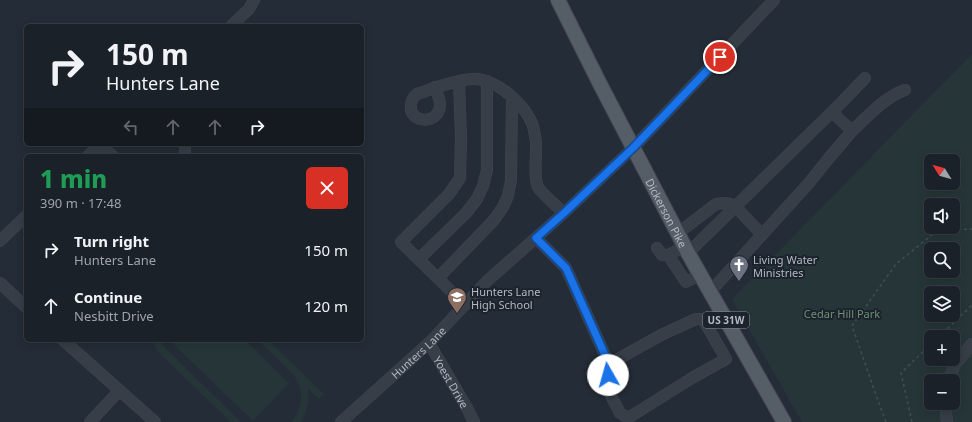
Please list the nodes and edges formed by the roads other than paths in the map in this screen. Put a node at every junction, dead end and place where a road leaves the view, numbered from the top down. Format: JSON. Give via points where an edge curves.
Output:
{"nodes":[{"id":1,"x":254,"y":0,"type":"edge"},
{"id":2,"x":558,"y":0,"type":"edge"},
{"id":3,"x":774,"y":0,"type":"edge"},
{"id":4,"x":233,"y":24,"type":"edge"},
{"id":5,"x":865,"y":78,"type":"dead end"},
{"id":6,"x":459,"y":81,"type":"junction"},
{"id":7,"x":486,"y":81,"type":"junction"},
{"id":8,"x":435,"y":87,"type":"dead end"},
{"id":9,"x":905,"y":90,"type":"dead end"},
{"id":10,"x":512,"y":97,"type":"junction"},
{"id":11,"x":832,"y":112,"type":"junction"},
{"id":12,"x":852,"y":131,"type":"junction"},
{"id":13,"x":98,"y":146,"type":"edge"},
{"id":14,"x":102,"y":146,"type":"edge"},
{"id":15,"x":633,"y":148,"type":"junction"},
{"id":16,"x":90,"y":154,"type":"edge"},
{"id":17,"x":111,"y":154,"type":"edge"},
{"id":18,"x":735,"y":206,"type":"junction"},
{"id":19,"x":564,"y":213,"type":"junction"},
{"id":20,"x":24,"y":218,"type":"edge"},
{"id":21,"x":678,"y":234,"type":"junction"},
{"id":22,"x":762,"y":235,"type":"junction"},
{"id":23,"x":536,"y":238,"type":"junction"},
{"id":24,"x":0,"y":241,"type":"edge"},
{"id":25,"x":657,"y":248,"type":"dead end"},
{"id":26,"x":686,"y":250,"type":"junction"},
{"id":27,"x":668,"y":255,"type":"junction"},
{"id":28,"x":419,"y":260,"type":"junction"},
{"id":29,"x":700,"y":275,"type":"junction"},
{"id":30,"x":438,"y":278,"type":"junction"},
{"id":31,"x":0,"y":283,"type":"edge"},
{"id":32,"x":710,"y":292,"type":"junction"},
{"id":33,"x":24,"y":305,"type":"edge"},
{"id":34,"x":465,"y":305,"type":"junction"},
{"id":35,"x":65,"y":342,"type":"edge"},
{"id":36,"x":428,"y":343,"type":"junction"},
{"id":37,"x":972,"y":344,"type":"edge"},
{"id":38,"x":609,"y":364,"type":"junction"},
{"id":39,"x":951,"y":374,"type":"edge"},
{"id":40,"x":119,"y":391,"type":"junction"},
{"id":41,"x":946,"y":410,"type":"edge"},
{"id":42,"x":90,"y":422,"type":"edge"},
{"id":43,"x":155,"y":422,"type":"edge"},
{"id":44,"x":342,"y":422,"type":"edge"},
{"id":45,"x":474,"y":422,"type":"edge"},
{"id":46,"x":784,"y":422,"type":"edge"},
{"id":47,"x":947,"y":422,"type":"edge"}],
"edges":[{"from":1,"to":4,"type":"street","via":[[249,9]]},
{"from":2,"to":15,"type":"main road","name":"Dickerson Pike","number":"US 31W"},
{"from":3,"to":15,"type":"street","name":"Hunters Lane"},
{"from":5,"to":11,"type":"street"},
{"from":6,"to":7,"type":"street"},
{"from":6,"to":8,"type":"street"},
{"from":6,"to":28,"type":"street","via":[[460,178],[450,194],[401,242]]},
{"from":7,"to":10,"type":"street"},
{"from":7,"to":28,"type":"street","via":[[487,170],[483,186],[467,212]]},
{"from":9,"to":12,"type":"street","via":[[887,99]]},
{"from":10,"to":19,"type":"street","via":[[532,121],[536,142],[538,187]]},
{"from":10,"to":30,"type":"street","via":[[511,180],[508,196],[494,220]]},
{"from":11,"to":12,"type":"street"},
{"from":11,"to":18,"type":"street"},
{"from":12,"to":22,"type":"street","via":[[809,184]]},
{"from":13,"to":16,"type":"street"},
{"from":14,"to":17,"type":"street"},
{"from":15,"to":19,"type":"street","name":"Hunters Lane"},
{"from":15,"to":21,"type":"main road","name":"Dickerson Pike","number":"US 31W"},
{"from":18,"to":21,"type":"street","via":[[723,202],[716,204]]},
{"from":18,"to":22,"type":"street"},
{"from":18,"to":26,"type":"street"},
{"from":19,"to":23,"type":"street","name":"Hunters Lane"},
{"from":20,"to":24,"type":"street"},
{"from":21,"to":26,"type":"main road","name":"Dickerson Pike","number":"US 31W"},
{"from":22,"to":32,"type":"street"},
{"from":23,"to":34,"type":"street","name":"Hunters Lane"},
{"from":23,"to":38,"type":"street","via":[[566,268]]},
{"from":25,"to":27,"type":"street","via":[[662,255]]},
{"from":26,"to":27,"type":"street"},
{"from":26,"to":29,"type":"main road","name":"Dickerson Pike","number":"US 31W"},
{"from":27,"to":29,"type":"street","via":[[686,282]]},
{"from":28,"to":30,"type":"street"},
{"from":29,"to":32,"type":"main road","name":"Dickerson Pike","number":"US 31W"},
{"from":30,"to":34,"type":"street"},
{"from":31,"to":33,"type":"street"},
{"from":32,"to":46,"type":"main road","name":"Dickerson Pike","number":"US 31W"},
{"from":34,"to":36,"type":"street","name":"Hunters Lane"},
{"from":35,"to":40,"type":"street"},
{"from":36,"to":44,"type":"street","name":"Hunters Lane"},
{"from":36,"to":45,"type":"street","name":"Yoest Drive"},
{"from":37,"to":39,"type":"street","via":[[955,364]]},
{"from":38,"to":38,"type":"street","via":[[696,319],[704,319],[726,359],[628,418],[620,413],[606,386]]},
{"from":40,"to":42,"type":"street"},
{"from":40,"to":43,"type":"street"},
{"from":41,"to":47,"type":"street"}]}
